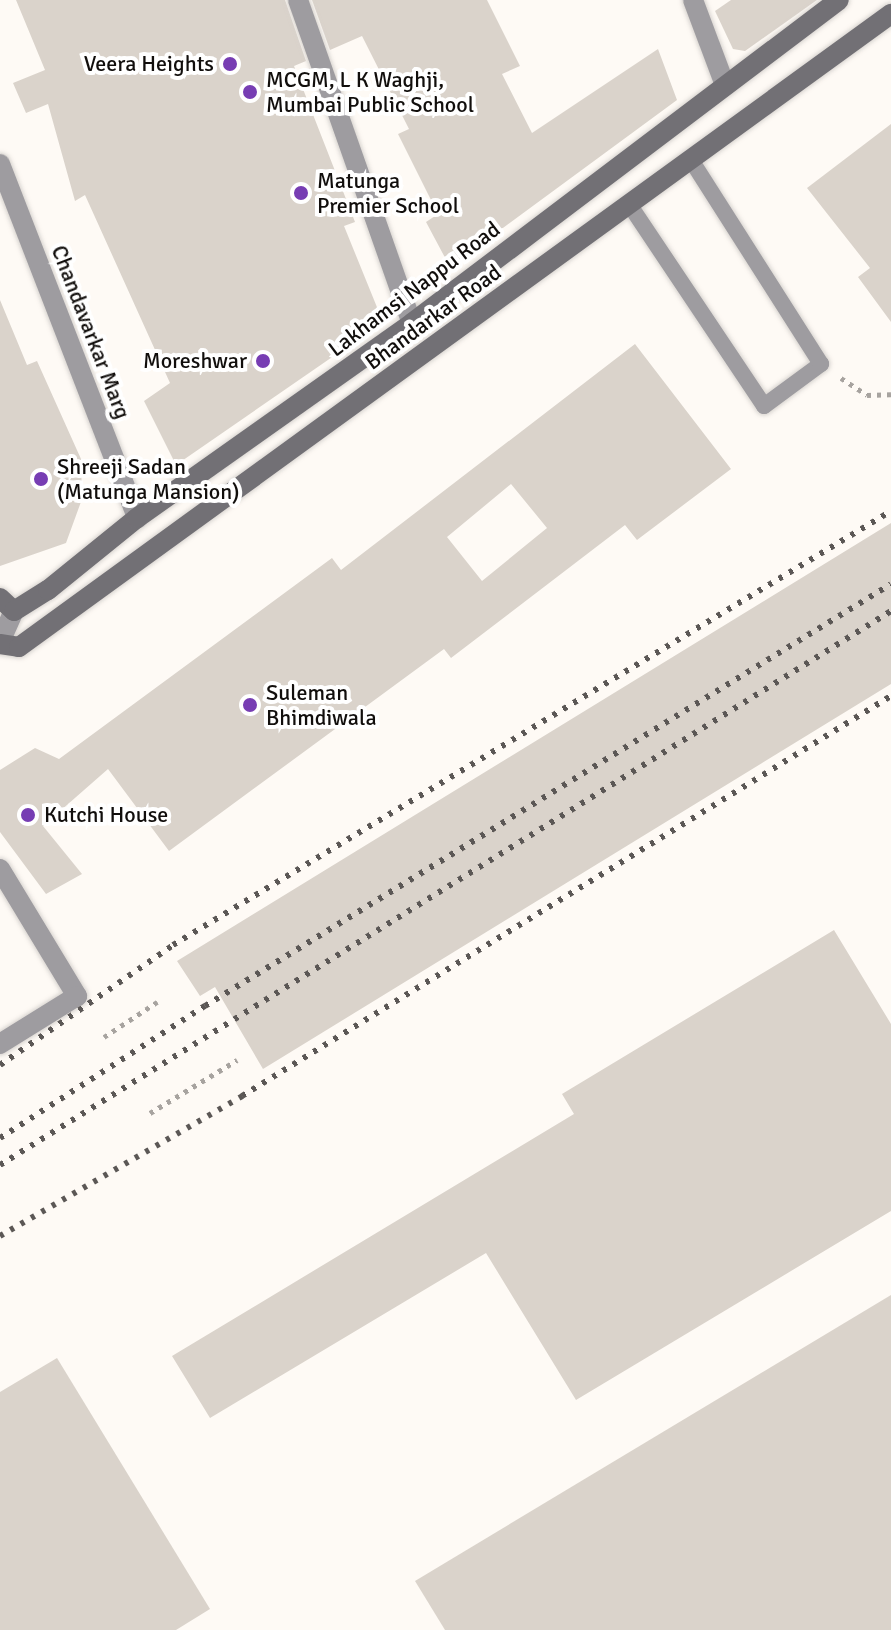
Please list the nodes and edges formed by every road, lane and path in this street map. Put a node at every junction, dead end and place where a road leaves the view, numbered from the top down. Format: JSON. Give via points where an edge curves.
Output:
{"nodes":[{"id":1,"x":298,"y":0,"type":"edge"},
{"id":2,"x":693,"y":0,"type":"edge"},
{"id":3,"x":839,"y":0,"type":"edge"},
{"id":4,"x":891,"y":14,"type":"edge"},
{"id":5,"x":725,"y":85,"type":"junction"},
{"id":6,"x":691,"y":160,"type":"junction"},
{"id":7,"x":0,"y":164,"type":"edge"},
{"id":8,"x":629,"y":204,"type":"junction"},
{"id":9,"x":412,"y":323,"type":"junction"},
{"id":10,"x":821,"y":364,"type":"junction"},
{"id":11,"x":891,"y":394,"type":"edge"},
{"id":12,"x":137,"y":518,"type":"junction"},
{"id":13,"x":7,"y":605,"type":"edge"},
{"id":14,"x":0,"y":643,"type":"edge"},
{"id":15,"x":0,"y":869,"type":"edge"},
{"id":16,"x":157,"y":1002,"type":"dead end"},
{"id":17,"x":104,"y":1037,"type":"dead end"},
{"id":18,"x":0,"y":1044,"type":"edge"},
{"id":19,"x":237,"y":1060,"type":"dead end"},
{"id":20,"x":150,"y":1113,"type":"dead end"}],
"edges":[{"from":1,"to":9,"type":"street"},
{"from":2,"to":5,"type":"street"},
{"from":3,"to":5,"type":"street","name":"Lakhamsi Nappu Road"},
{"from":4,"to":6,"type":"street","name":"Bhandarkar Road"},
{"from":5,"to":9,"type":"street","name":"Lakhamsi Nappu Road"},
{"from":6,"to":8,"type":"street","name":"Bhandarkar Road"},
{"from":6,"to":10,"type":"lane"},
{"from":7,"to":12,"type":"street","name":"Chandavarkar Marg"},
{"from":8,"to":10,"type":"lane","via":[[764,406]]},
{"from":8,"to":14,"type":"street","name":"Bhandarkar Road","via":[[19,647]]},
{"from":9,"to":12,"type":"street","name":"Lakhamsi Nappu Road"},
{"from":10,"to":11,"type":"path","via":[[867,395]]},
{"from":12,"to":13,"type":"street","name":"Lakhamsi Nappu Road"},
{"from":13,"to":14,"type":"street"},
{"from":15,"to":18,"type":"street","via":[[77,996]]},
{"from":16,"to":17,"type":"path"},
{"from":19,"to":20,"type":"path"}]}
